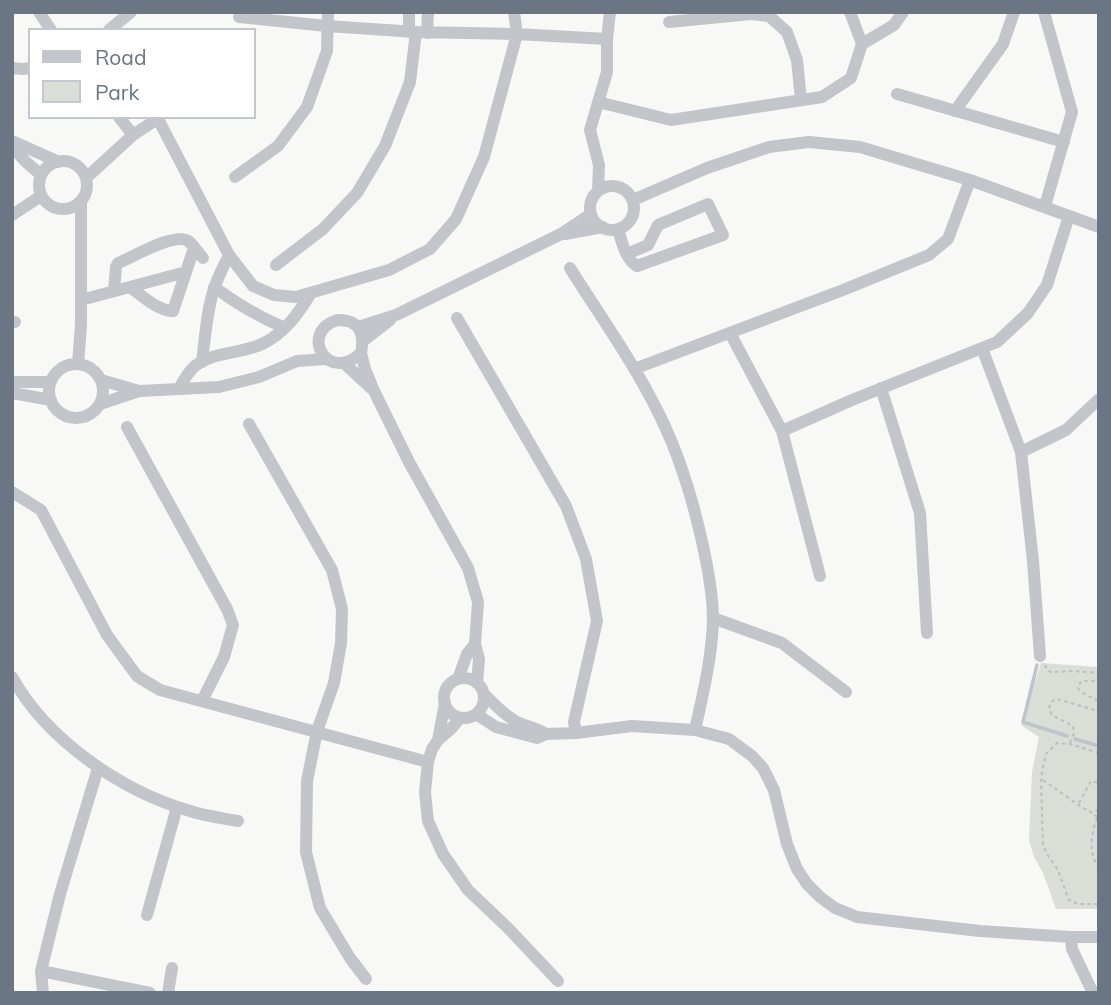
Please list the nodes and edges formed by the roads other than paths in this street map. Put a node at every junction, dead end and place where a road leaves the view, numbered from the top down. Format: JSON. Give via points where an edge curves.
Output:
{"nodes":[{"id":1,"x":39,"y":12,"type":"edge"},
{"id":2,"x":131,"y":12,"type":"edge"},
{"id":3,"x":328,"y":12,"type":"edge"},
{"id":4,"x":409,"y":12,"type":"edge"},
{"id":5,"x":428,"y":12,"type":"edge"},
{"id":6,"x":514,"y":12,"type":"edge"},
{"id":7,"x":610,"y":12,"type":"edge"},
{"id":8,"x":850,"y":12,"type":"edge"},
{"id":9,"x":903,"y":12,"type":"edge"},
{"id":10,"x":1014,"y":12,"type":"edge"},
{"id":11,"x":1044,"y":12,"type":"edge"},
{"id":12,"x":239,"y":20,"type":"edge"},
{"id":13,"x":669,"y":22,"type":"dead end"},
{"id":14,"x":327,"y":26,"type":"junction"},
{"id":15,"x":50,"y":28,"type":"edge"},
{"id":16,"x":111,"y":28,"type":"edge"},
{"id":17,"x":417,"y":32,"type":"junction"},
{"id":18,"x":517,"y":34,"type":"junction"},
{"id":19,"x":607,"y":39,"type":"junction"},
{"id":20,"x":862,"y":44,"type":"junction"},
{"id":21,"x":897,"y":94,"type":"dead end"},
{"id":22,"x":801,"y":100,"type":"junction"},
{"id":23,"x":598,"y":102,"type":"junction"},
{"id":24,"x":955,"y":111,"type":"junction"},
{"id":25,"x":121,"y":119,"type":"edge"},
{"id":26,"x":157,"y":119,"type":"edge"},
{"id":27,"x":160,"y":119,"type":"edge"},
{"id":28,"x":133,"y":135,"type":"junction"},
{"id":29,"x":1064,"y":142,"type":"junction"},
{"id":30,"x":12,"y":143,"type":"edge"},
{"id":31,"x":111,"y":156,"type":"junction"},
{"id":32,"x":59,"y":162,"type":"junction"},
{"id":33,"x":75,"y":165,"type":"junction"},
{"id":34,"x":599,"y":165,"type":"junction"},
{"id":35,"x":41,"y":174,"type":"junction"},
{"id":36,"x":235,"y":177,"type":"dead end"},
{"id":37,"x":86,"y":178,"type":"junction"},
{"id":38,"x":971,"y":180,"type":"junction"},
{"id":39,"x":617,"y":186,"type":"junction"},
{"id":40,"x":598,"y":191,"type":"junction"},
{"id":41,"x":41,"y":197,"type":"junction"},
{"id":42,"x":633,"y":200,"type":"junction"},
{"id":43,"x":81,"y":202,"type":"junction"},
{"id":44,"x":1045,"y":206,"type":"junction"},
{"id":45,"x":68,"y":209,"type":"junction"},
{"id":46,"x":591,"y":214,"type":"junction"},
{"id":47,"x":12,"y":215,"type":"edge"},
{"id":48,"x":1069,"y":216,"type":"junction"},
{"id":49,"x":603,"y":227,"type":"junction"},
{"id":50,"x":1099,"y":227,"type":"edge"},
{"id":51,"x":618,"y":229,"type":"junction"},
{"id":52,"x":561,"y":234,"type":"junction"},
{"id":53,"x":81,"y":237,"type":"junction"},
{"id":54,"x":627,"y":254,"type":"junction"},
{"id":55,"x":229,"y":255,"type":"junction"},
{"id":56,"x":276,"y":265,"type":"dead end"},
{"id":57,"x":570,"y":268,"type":"dead end"},
{"id":58,"x":186,"y":272,"type":"junction"},
{"id":59,"x":130,"y":287,"type":"junction"},
{"id":60,"x":214,"y":287,"type":"junction"},
{"id":61,"x":114,"y":292,"type":"junction"},
{"id":62,"x":311,"y":293,"type":"junction"},
{"id":63,"x":81,"y":300,"type":"junction"},
{"id":64,"x":396,"y":315,"type":"junction"},
{"id":65,"x":457,"y":318,"type":"dead end"},
{"id":66,"x":358,"y":327,"type":"junction"},
{"id":67,"x":285,"y":328,"type":"junction"},
{"id":68,"x":730,"y":333,"type":"junction"},
{"id":69,"x":319,"y":339,"type":"junction"},
{"id":70,"x":362,"y":347,"type":"junction"},
{"id":71,"x":982,"y":348,"type":"junction"},
{"id":72,"x":326,"y":359,"type":"junction"},
{"id":73,"x":297,"y":361,"type":"junction"},
{"id":74,"x":202,"y":362,"type":"junction"},
{"id":75,"x":344,"y":363,"type":"junction"},
{"id":76,"x":78,"y":364,"type":"junction"},
{"id":77,"x":634,"y":369,"type":"junction"},
{"id":78,"x":101,"y":380,"type":"junction"},
{"id":79,"x":12,"y":382,"type":"edge"},
{"id":80,"x":51,"y":382,"type":"junction"},
{"id":81,"x":881,"y":388,"type":"junction"},
{"id":82,"x":179,"y":389,"type":"junction"},
{"id":83,"x":139,"y":391,"type":"junction"},
{"id":84,"x":374,"y":391,"type":"junction"},
{"id":85,"x":12,"y":393,"type":"edge"},
{"id":86,"x":1099,"y":399,"type":"edge"},
{"id":87,"x":51,"y":400,"type":"junction"},
{"id":88,"x":100,"y":404,"type":"junction"},
{"id":89,"x":249,"y":425,"type":"dead end"},
{"id":90,"x":127,"y":427,"type":"dead end"},
{"id":91,"x":782,"y":431,"type":"junction"},
{"id":92,"x":1021,"y":452,"type":"junction"},
{"id":93,"x":12,"y":492,"type":"edge"},
{"id":94,"x":820,"y":576,"type":"dead end"},
{"id":95,"x":713,"y":618,"type":"junction"},
{"id":96,"x":927,"y":633,"type":"dead end"},
{"id":97,"x":475,"y":644,"type":"junction"},
{"id":98,"x":1040,"y":656,"type":"road end"},
{"id":99,"x":12,"y":677,"type":"edge"},
{"id":100,"x":458,"y":679,"type":"junction"},
{"id":101,"x":480,"y":689,"type":"junction"},
{"id":102,"x":846,"y":692,"type":"dead end"},
{"id":103,"x":202,"y":701,"type":"junction"},
{"id":104,"x":445,"y":703,"type":"junction"},
{"id":105,"x":476,"y":715,"type":"junction"},
{"id":106,"x":460,"y":718,"type":"junction"},
{"id":107,"x":695,"y":730,"type":"junction"},
{"id":108,"x":317,"y":731,"type":"junction"},
{"id":109,"x":576,"y":733,"type":"junction"},
{"id":110,"x":546,"y":734,"type":"junction"},
{"id":111,"x":438,"y":740,"type":"junction"},
{"id":112,"x":428,"y":762,"type":"junction"},
{"id":113,"x":98,"y":768,"type":"junction"},
{"id":114,"x":177,"y":807,"type":"junction"},
{"id":115,"x":238,"y":821,"type":"dead end"},
{"id":116,"x":148,"y":915,"type":"dead end"},
{"id":117,"x":1071,"y":937,"type":"junction"},
{"id":118,"x":1099,"y":937,"type":"edge"},
{"id":119,"x":172,"y":968,"type":"dead end"},
{"id":120,"x":41,"y":971,"type":"junction"},
{"id":121,"x":366,"y":979,"type":"dead end"},
{"id":122,"x":558,"y":981,"type":"dead end"},
{"id":123,"x":43,"y":993,"type":"edge"},
{"id":124,"x":150,"y":993,"type":"edge"},
{"id":125,"x":168,"y":993,"type":"edge"},
{"id":126,"x":1093,"y":993,"type":"edge"}],
"edges":[{"from":1,"to":15,"type":"street"},
{"from":2,"to":16,"type":"street"},
{"from":3,"to":14,"type":"street"},
{"from":4,"to":17,"type":"street"},
{"from":5,"to":17,"type":"street"},
{"from":6,"to":18,"type":"street"},
{"from":7,"to":19,"type":"street"},
{"from":8,"to":20,"type":"street"},
{"from":9,"to":20,"type":"street","via":[[894,25]]},
{"from":10,"to":24,"type":"street","via":[[1003,44]]},
{"from":11,"to":29,"type":"street","via":[[1072,111]]},
{"from":12,"to":14,"type":"street"},
{"from":13,"to":22,"type":"street","via":[[769,16],[787,32],[797,60]]},
{"from":14,"to":17,"type":"street"},
{"from":14,"to":36,"type":"street","via":[[327,51],[307,107],[278,146]]},
{"from":17,"to":18,"type":"street"},
{"from":17,"to":56,"type":"street","via":[[410,82],[386,146],[357,193],[323,229]]},
{"from":18,"to":19,"type":"street"},
{"from":18,"to":62,"type":"street","via":[[484,157],[456,219],[430,249],[389,271]]},
{"from":19,"to":23,"type":"street","via":[[607,72]]},
{"from":20,"to":22,"type":"street","via":[[851,78],[822,97]]},
{"from":21,"to":24,"type":"street"},
{"from":22,"to":23,"type":"street","via":[[671,120]]},
{"from":23,"to":34,"type":"street","via":[[590,130]]},
{"from":24,"to":29,"type":"street"},
{"from":25,"to":28,"type":"street"},
{"from":26,"to":28,"type":"street"},
{"from":27,"to":55,"type":"street"},
{"from":28,"to":31,"type":"street"},
{"from":29,"to":44,"type":"street"},
{"from":30,"to":32,"type":"street"},
{"from":30,"to":35,"type":"street"},
{"from":31,"to":33,"type":"street"},
{"from":31,"to":37,"type":"street"},
{"from":32,"to":33,"type":"street"},
{"from":32,"to":35,"type":"street"},
{"from":33,"to":37,"type":"street"},
{"from":34,"to":39,"type":"street"},
{"from":34,"to":40,"type":"street"},
{"from":35,"to":41,"type":"street"},
{"from":37,"to":43,"type":"street"},
{"from":38,"to":42,"type":"street","via":[[860,147],[810,142],[769,146]]},
{"from":38,"to":44,"type":"street"},
{"from":38,"to":68,"type":"street","via":[[948,239],[929,255]]},
{"from":39,"to":40,"type":"street"},
{"from":39,"to":42,"type":"street"},
{"from":40,"to":46,"type":"street"},
{"from":41,"to":45,"type":"street","via":[[55,209]]},
{"from":41,"to":47,"type":"street"},
{"from":42,"to":51,"type":"street","via":[[630,221]]},
{"from":43,"to":45,"type":"street"},
{"from":43,"to":53,"type":"street"},
{"from":44,"to":48,"type":"street"},
{"from":45,"to":53,"type":"street"},
{"from":46,"to":49,"type":"street"},
{"from":46,"to":52,"type":"street"},
{"from":48,"to":50,"type":"street"},
{"from":48,"to":71,"type":"street","via":[[1047,285],[1028,313],[997,342]]},
{"from":49,"to":51,"type":"street"},
{"from":49,"to":52,"type":"street"},
{"from":51,"to":54,"type":"street"},
{"from":52,"to":64,"type":"street"},
{"from":53,"to":63,"type":"street"},
{"from":54,"to":54,"type":"street","via":[[640,266],[723,236],[708,204],[658,225],[648,245]]},
{"from":55,"to":60,"type":"street"},
{"from":55,"to":62,"type":"street","via":[[253,286],[296,298]]},
{"from":57,"to":77,"type":"street"},
{"from":58,"to":59,"type":"street"},
{"from":58,"to":59,"type":"street","via":[[173,312]]},
{"from":58,"to":61,"type":"street","via":[[198,253],[188,241],[167,241],[118,263]]},
{"from":59,"to":61,"type":"street"},
{"from":60,"to":67,"type":"street"},
{"from":60,"to":74,"type":"street"},
{"from":61,"to":63,"type":"street"},
{"from":62,"to":67,"type":"street"},
{"from":63,"to":76,"type":"street"},
{"from":64,"to":66,"type":"street"},
{"from":64,"to":70,"type":"street"},
{"from":65,"to":109,"type":"street","via":[[566,506],[586,559],[597,621],[574,722]]},
{"from":66,"to":69,"type":"street","via":[[345,320],[331,322]]},
{"from":66,"to":70,"type":"street"},
{"from":67,"to":74,"type":"street","via":[[264,343]]},
{"from":68,"to":77,"type":"street"},
{"from":68,"to":91,"type":"street"},
{"from":69,"to":72,"type":"street"},
{"from":69,"to":73,"type":"street"},
{"from":70,"to":75,"type":"street","via":[[352,361]]},
{"from":70,"to":84,"type":"street"},
{"from":71,"to":81,"type":"street"},
{"from":71,"to":92,"type":"street"},
{"from":72,"to":73,"type":"street"},
{"from":72,"to":75,"type":"street"},
{"from":73,"to":82,"type":"street","via":[[219,387]]},
{"from":74,"to":82,"type":"street"},
{"from":75,"to":84,"type":"street"},
{"from":76,"to":78,"type":"street","via":[[92,369]]},
{"from":76,"to":80,"type":"street","via":[[58,370]]},
{"from":77,"to":95,"type":"street","via":[[660,415],[696,514]]},
{"from":78,"to":83,"type":"street"},
{"from":78,"to":88,"type":"street"},
{"from":79,"to":80,"type":"street"},
{"from":80,"to":87,"type":"street"},
{"from":81,"to":91,"type":"street"},
{"from":81,"to":96,"type":"street","via":[[920,513]]},
{"from":82,"to":83,"type":"street"},
{"from":83,"to":88,"type":"street"},
{"from":84,"to":97,"type":"street","via":[[468,568],[478,602]]},
{"from":85,"to":87,"type":"street"},
{"from":86,"to":92,"type":"street","via":[[1066,430]]},
{"from":87,"to":88,"type":"street","via":[[69,418],[87,416]]},
{"from":89,"to":108,"type":"street","via":[[332,570],[342,609],[334,683]]},
{"from":90,"to":103,"type":"street","via":[[233,625],[224,657]]},
{"from":91,"to":94,"type":"street"},
{"from":92,"to":98,"type":"street"},
{"from":93,"to":103,"type":"street","via":[[41,510],[107,635],[137,676],[160,690]]},
{"from":95,"to":102,"type":"street","via":[[782,643]]},
{"from":95,"to":107,"type":"street","via":[[707,679]]},
{"from":97,"to":100,"type":"street"},
{"from":97,"to":101,"type":"street"},
{"from":99,"to":113,"type":"street","via":[[40,716]]},
{"from":100,"to":101,"type":"street","via":[[468,679]]},
{"from":100,"to":104,"type":"street","via":[[447,689]]},
{"from":101,"to":105,"type":"street","via":[[484,702]]},
{"from":101,"to":110,"type":"street","via":[[506,716]]},
{"from":103,"to":108,"type":"street"},
{"from":104,"to":106,"type":"street"},
{"from":104,"to":111,"type":"street"},
{"from":105,"to":106,"type":"street"},
{"from":105,"to":110,"type":"street","via":[[496,727],[537,738]]},
{"from":106,"to":111,"type":"street"},
{"from":107,"to":109,"type":"street","via":[[632,726]]},
{"from":107,"to":117,"type":"street","via":[[729,739],[763,768],[797,869],[835,908],[857,917]]},
{"from":108,"to":112,"type":"street"},
{"from":108,"to":121,"type":"street","via":[[307,780],[306,852],[320,908]]},
{"from":109,"to":110,"type":"street"},
{"from":111,"to":112,"type":"street"},
{"from":112,"to":122,"type":"street","via":[[428,821],[443,854],[468,890]]},
{"from":113,"to":114,"type":"street","via":[[146,796]]},
{"from":113,"to":120,"type":"street"},
{"from":114,"to":115,"type":"street"},
{"from":114,"to":116,"type":"street"},
{"from":117,"to":118,"type":"street"},
{"from":117,"to":126,"type":"street"},
{"from":119,"to":125,"type":"street"},
{"from":120,"to":123,"type":"street"},
{"from":120,"to":124,"type":"street"}]}
